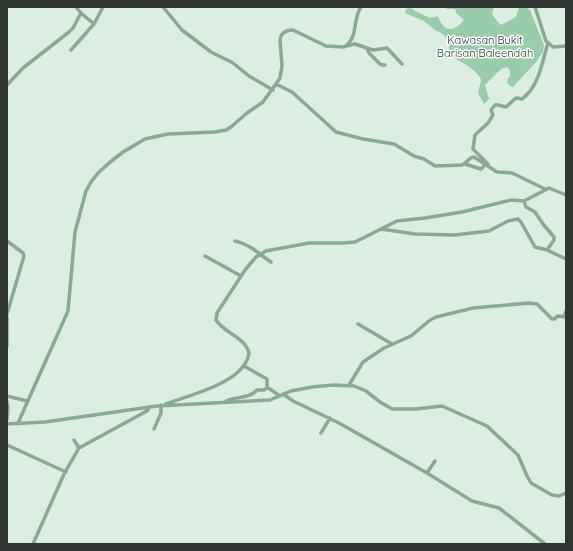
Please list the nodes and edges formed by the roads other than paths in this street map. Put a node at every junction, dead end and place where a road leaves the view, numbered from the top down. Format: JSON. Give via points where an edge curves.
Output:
{"nodes":[{"id":1,"x":76,"y":7,"type":"edge"},
{"id":2,"x":103,"y":7,"type":"edge"},
{"id":3,"x":163,"y":7,"type":"edge"},
{"id":4,"x":361,"y":7,"type":"edge"},
{"id":5,"x":535,"y":7,"type":"edge"},
{"id":6,"x":81,"y":13,"type":"junction"},
{"id":7,"x":94,"y":24,"type":"junction"},
{"id":8,"x":548,"y":44,"type":"junction"},
{"id":9,"x":345,"y":46,"type":"junction"},
{"id":10,"x":566,"y":46,"type":"edge"},
{"id":11,"x":367,"y":48,"type":"junction"},
{"id":12,"x":71,"y":50,"type":"dead end"},
{"id":13,"x":385,"y":64,"type":"dead end"},
{"id":14,"x":402,"y":64,"type":"dead end"},
{"id":15,"x":276,"y":84,"type":"junction"},
{"id":16,"x":7,"y":85,"type":"edge"},
{"id":17,"x":273,"y":90,"type":"junction"},
{"id":18,"x":465,"y":164,"type":"junction"},
{"id":19,"x":486,"y":164,"type":"junction"},
{"id":20,"x":498,"y":173,"type":"junction"},
{"id":21,"x":545,"y":190,"type":"junction"},
{"id":22,"x":566,"y":195,"type":"edge"},
{"id":23,"x":524,"y":201,"type":"junction"},
{"id":24,"x":381,"y":229,"type":"junction"},
{"id":25,"x":7,"y":241,"type":"edge"},
{"id":26,"x":235,"y":241,"type":"dead end"},
{"id":27,"x":547,"y":250,"type":"junction"},
{"id":28,"x":260,"y":254,"type":"junction"},
{"id":29,"x":205,"y":256,"type":"dead end"},
{"id":30,"x":566,"y":259,"type":"edge"},
{"id":31,"x":271,"y":262,"type":"dead end"},
{"id":32,"x":241,"y":276,"type":"junction"},
{"id":33,"x":566,"y":311,"type":"edge"},
{"id":34,"x":7,"y":314,"type":"edge"},
{"id":35,"x":7,"y":317,"type":"edge"},
{"id":36,"x":565,"y":317,"type":"edge"},
{"id":37,"x":358,"y":324,"type":"dead end"},
{"id":38,"x":392,"y":344,"type":"junction"},
{"id":39,"x":7,"y":346,"type":"edge"},
{"id":40,"x":244,"y":366,"type":"junction"},
{"id":41,"x":349,"y":385,"type":"junction"},
{"id":42,"x":268,"y":388,"type":"junction"},
{"id":43,"x":281,"y":395,"type":"junction"},
{"id":44,"x":7,"y":396,"type":"edge"},
{"id":45,"x":27,"y":401,"type":"junction"},
{"id":46,"x":7,"y":402,"type":"edge"},
{"id":47,"x":223,"y":402,"type":"junction"},
{"id":48,"x":162,"y":406,"type":"junction"},
{"id":49,"x":149,"y":407,"type":"junction"},
{"id":50,"x":330,"y":418,"type":"junction"},
{"id":51,"x":7,"y":419,"type":"edge"},
{"id":52,"x":18,"y":423,"type":"junction"},
{"id":53,"x":7,"y":424,"type":"edge"},
{"id":54,"x":154,"y":429,"type":"dead end"},
{"id":55,"x":321,"y":433,"type":"dead end"},
{"id":56,"x":74,"y":440,"type":"dead end"},
{"id":57,"x":7,"y":445,"type":"edge"},
{"id":58,"x":80,"y":448,"type":"junction"},
{"id":59,"x":435,"y":461,"type":"dead end"},
{"id":60,"x":66,"y":472,"type":"junction"},
{"id":61,"x":427,"y":473,"type":"junction"},
{"id":62,"x":566,"y":493,"type":"edge"},
{"id":63,"x":33,"y":544,"type":"edge"},
{"id":64,"x":545,"y":544,"type":"edge"}],
"edges":[{"from":1,"to":6,"type":"street"},
{"from":2,"to":7,"type":"street"},
{"from":3,"to":17,"type":"street","via":[[182,30],[211,52],[233,63]]},
{"from":4,"to":9,"type":"street","via":[[351,41]]},
{"from":5,"to":8,"type":"street"},
{"from":6,"to":7,"type":"street"},
{"from":6,"to":16,"type":"street","via":[[70,32],[23,68]]},
{"from":7,"to":12,"type":"street"},
{"from":8,"to":10,"type":"street","via":[[556,47]]},
{"from":8,"to":20,"type":"street","via":[[537,80],[525,97],[516,98],[506,107],[495,105],[490,121],[475,136],[473,149]]},
{"from":9,"to":11,"type":"street","via":[[355,44]]},
{"from":9,"to":15,"type":"street","via":[[326,46],[300,32],[288,30],[281,36],[281,72]]},
{"from":11,"to":13,"type":"street","via":[[369,54],[380,64]]},
{"from":11,"to":14,"type":"street","via":[[386,48]]},
{"from":15,"to":17,"type":"street"},
{"from":15,"to":18,"type":"street","via":[[292,92],[336,132],[394,144],[435,166]]},
{"from":17,"to":45,"type":"street","via":[[264,102],[226,130],[168,134],[145,139],[123,152],[98,173],[86,191],[75,232],[68,311]]},
{"from":18,"to":19,"type":"street","via":[[481,169]]},
{"from":18,"to":19,"type":"street","via":[[473,157]]},
{"from":19,"to":20,"type":"street"},
{"from":20,"to":21,"type":"street","via":[[512,173]]},
{"from":21,"to":22,"type":"street","via":[[553,189]]},
{"from":21,"to":23,"type":"street"},
{"from":23,"to":24,"type":"street","via":[[511,200],[462,212],[404,220]]},
{"from":23,"to":27,"type":"street","via":[[526,207],[535,212],[554,236]]},
{"from":24,"to":27,"type":"street","via":[[415,234],[455,235],[489,231],[516,219],[521,222],[535,247]]},
{"from":24,"to":28,"type":"street","via":[[356,242],[303,244],[266,250]]},
{"from":25,"to":34,"type":"street","via":[[24,256]]},
{"from":26,"to":28,"type":"street","via":[[248,245]]},
{"from":27,"to":30,"type":"street"},
{"from":28,"to":31,"type":"street"},
{"from":28,"to":32,"type":"street"},
{"from":29,"to":32,"type":"street"},
{"from":32,"to":40,"type":"street","via":[[217,314],[216,320],[246,346],[249,353]]},
{"from":33,"to":36,"type":"street"},
{"from":35,"to":39,"type":"street"},
{"from":36,"to":38,"type":"street","via":[[558,316],[554,319],[536,304],[529,303],[473,308],[436,317],[412,336]]},
{"from":37,"to":38,"type":"street"},
{"from":38,"to":41,"type":"street","via":[[363,362]]},
{"from":40,"to":42,"type":"street","via":[[267,379]]},
{"from":40,"to":48,"type":"street","via":[[221,384]]},
{"from":41,"to":43,"type":"street","via":[[312,387]]},
{"from":41,"to":62,"type":"street","via":[[360,388],[392,409],[442,406],[487,426],[518,454],[531,483],[552,495]]},
{"from":42,"to":43,"type":"street"},
{"from":42,"to":47,"type":"street"},
{"from":43,"to":47,"type":"street","via":[[270,400]]},
{"from":43,"to":50,"type":"street"},
{"from":44,"to":45,"type":"street"},
{"from":45,"to":52,"type":"street"},
{"from":46,"to":51,"type":"street"},
{"from":47,"to":48,"type":"street"},
{"from":48,"to":49,"type":"street"},
{"from":48,"to":54,"type":"street","via":[[162,413]]},
{"from":49,"to":52,"type":"street","via":[[45,422]]},
{"from":49,"to":58,"type":"street","via":[[145,412]]},
{"from":50,"to":55,"type":"street"},
{"from":50,"to":61,"type":"street"},
{"from":52,"to":53,"type":"street"},
{"from":56,"to":58,"type":"street"},
{"from":57,"to":60,"type":"street"},
{"from":58,"to":60,"type":"street"},
{"from":59,"to":61,"type":"street"},
{"from":60,"to":63,"type":"street"},
{"from":61,"to":64,"type":"street","via":[[472,501],[499,508]]}]}
